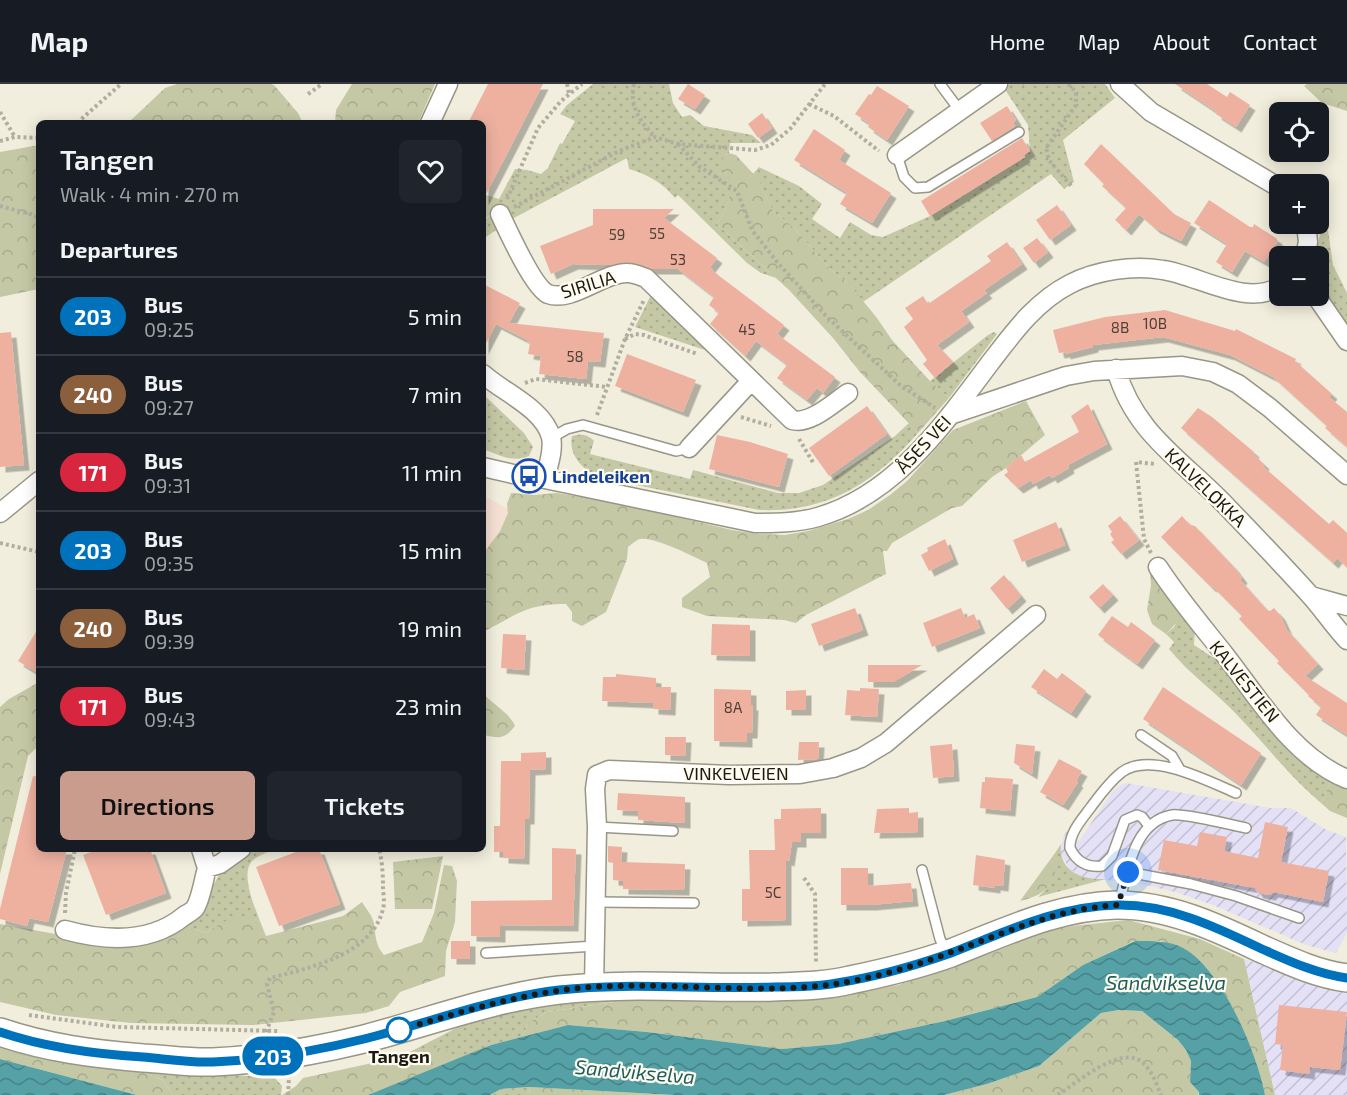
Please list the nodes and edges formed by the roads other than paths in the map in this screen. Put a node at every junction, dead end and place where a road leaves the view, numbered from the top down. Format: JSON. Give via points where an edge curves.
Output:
{"nodes":[{"id":1,"x":448,"y":84,"type":"edge"},
{"id":2,"x":940,"y":84,"type":"edge"},
{"id":3,"x":998,"y":84,"type":"edge"},
{"id":4,"x":1120,"y":84,"type":"edge"},
{"id":5,"x":960,"y":111,"type":"junction"},
{"id":6,"x":431,"y":120,"type":"edge"},
{"id":7,"x":1019,"y":132,"type":"dead end"},
{"id":8,"x":897,"y":154,"type":"joint"},
{"id":9,"x":1269,"y":182,"type":"edge"},
{"id":10,"x":500,"y":214,"type":"road end"},
{"id":11,"x":1269,"y":292,"type":"edge"},
{"id":12,"x":1323,"y":306,"type":"edge"},
{"id":13,"x":1347,"y":341,"type":"edge"},
{"id":14,"x":1116,"y":369,"type":"junction"},
{"id":15,"x":486,"y":376,"type":"edge"},
{"id":16,"x":751,"y":381,"type":"junction"},
{"id":17,"x":848,"y":393,"type":"dead end"},
{"id":18,"x":950,"y":416,"type":"junction"},
{"id":19,"x":551,"y":438,"type":"junction"},
{"id":20,"x":689,"y":448,"type":"joint"},
{"id":21,"x":486,"y":468,"type":"edge"},
{"id":22,"x":1347,"y":475,"type":"edge"},
{"id":23,"x":545,"y":479,"type":"junction"},
{"id":24,"x":36,"y":483,"type":"edge"},
{"id":25,"x":0,"y":513,"type":"edge"},
{"id":26,"x":1158,"y":567,"type":"road end"},
{"id":27,"x":1311,"y":596,"type":"junction"},
{"id":28,"x":1347,"y":606,"type":"edge"},
{"id":29,"x":1036,"y":615,"type":"dead end"},
{"id":30,"x":1347,"y":640,"type":"edge"},
{"id":31,"x":1141,"y":735,"type":"dead end"},
{"id":32,"x":1179,"y":768,"type":"junction"},
{"id":33,"x":1347,"y":779,"type":"edge"},
{"id":34,"x":1236,"y":793,"type":"dead end"},
{"id":35,"x":1149,"y":826,"type":"junction"},
{"id":36,"x":597,"y":827,"type":"junction"},
{"id":37,"x":1246,"y":828,"type":"dead end"},
{"id":38,"x":673,"y":831,"type":"dead end"},
{"id":39,"x":202,"y":852,"type":"edge"},
{"id":40,"x":237,"y":852,"type":"edge"},
{"id":41,"x":207,"y":868,"type":"junction"},
{"id":42,"x":922,"y":870,"type":"dead end"},
{"id":43,"x":1128,"y":872,"type":"junction"},
{"id":44,"x":596,"y":902,"type":"junction"},
{"id":45,"x":694,"y":903,"type":"dead end"},
{"id":46,"x":1118,"y":905,"type":"junction"},
{"id":47,"x":1299,"y":918,"type":"dead end"},
{"id":48,"x":65,"y":930,"type":"road end"},
{"id":49,"x":595,"y":946,"type":"junction"},
{"id":50,"x":486,"y":953,"type":"dead end"},
{"id":51,"x":947,"y":954,"type":"junction"},
{"id":52,"x":1345,"y":980,"type":"edge"},
{"id":53,"x":594,"y":987,"type":"junction"},
{"id":54,"x":0,"y":1032,"type":"edge"}],
"edges":[{"from":1,"to":6,"type":"street"},
{"from":2,"to":5,"type":"lane"},
{"from":3,"to":5,"type":"street"},
{"from":4,"to":9,"type":"street","via":[[1151,112]]},
{"from":5,"to":8,"type":"street"},
{"from":7,"to":8,"type":"lane","via":[[928,187],[915,188],[904,177]]},
{"from":10,"to":16,"type":"street","name":"SIRILIA","via":[[512,241],[547,294],[564,295],[619,273],[646,278]]},
{"from":11,"to":18,"type":"street","name":"ÅSES VEI","via":[[1251,295],[1163,270],[1133,268],[1070,284],[1043,301],[1018,326]]},
{"from":12,"to":13,"type":"street"},
{"from":14,"to":18,"type":"street","via":[[1066,376]]},
{"from":14,"to":22,"type":"street","via":[[1182,366],[1213,372],[1238,384],[1270,408]]},
{"from":14,"to":27,"type":"street","name":"KALVELØKKA","via":[[1121,388],[1141,422]]},
{"from":15,"to":19,"type":"street","via":[[534,412]]},
{"from":16,"to":17,"type":"street","name":"SIRILIA","via":[[792,420],[799,422]]},
{"from":16,"to":20,"type":"street"},
{"from":18,"to":23,"type":"street","name":"ÅSES VEI","via":[[897,474],[860,500],[819,517],[789,523],[755,523]]},
{"from":19,"to":20,"type":"lane","via":[[582,425],[676,451]]},
{"from":19,"to":23,"type":"street"},
{"from":21,"to":23,"type":"street","name":"ÅSES VEI"},
{"from":24,"to":25,"type":"street"},
{"from":26,"to":33,"type":"street","name":"KALVESTIEN","via":[[1200,626],[1307,755]]},
{"from":27,"to":28,"type":"street"},
{"from":27,"to":30,"type":"street","name":"KALVELØKKA"},
{"from":29,"to":36,"type":"street","name":"VINKELVEIEN","via":[[886,743],[861,758],[800,774],[609,770],[597,775]]},
{"from":31,"to":32,"type":"lane","via":[[1173,756]]},
{"from":32,"to":34,"type":"lane"},
{"from":32,"to":35,"type":"lane","via":[[1138,766],[1122,772],[1084,816],[1071,838],[1070,848],[1078,860],[1102,866],[1112,856],[1125,820],[1137,815]]},
{"from":35,"to":37,"type":"lane","via":[[1173,814]]},
{"from":35,"to":43,"type":"lane","via":[[1140,837]]},
{"from":36,"to":38,"type":"lane"},
{"from":36,"to":44,"type":"street","name":"VINKELVEIEN"},
{"from":39,"to":41,"type":"street"},
{"from":40,"to":41,"type":"street"},
{"from":41,"to":48,"type":"street","via":[[195,908],[172,926],[118,939]]},
{"from":42,"to":51,"type":"lane"},
{"from":43,"to":46,"type":"lane"},
{"from":43,"to":47,"type":"lane","via":[[1236,896]]},
{"from":44,"to":45,"type":"lane"},
{"from":44,"to":49,"type":"street","name":"VINKELVEIEN"},
{"from":46,"to":51,"type":"main road","via":[[1093,906],[1040,918]]},
{"from":46,"to":52,"type":"main road","via":[[1150,907],[1192,918],[1289,961]]},
{"from":49,"to":50,"type":"lane"},
{"from":49,"to":53,"type":"street","name":"VINKELVEIEN"},
{"from":51,"to":53,"type":"main road","via":[[835,984]]},
{"from":53,"to":54,"type":"main road","via":[[495,1002],[320,1048],[213,1062],[97,1054],[55,1048]]}]}
